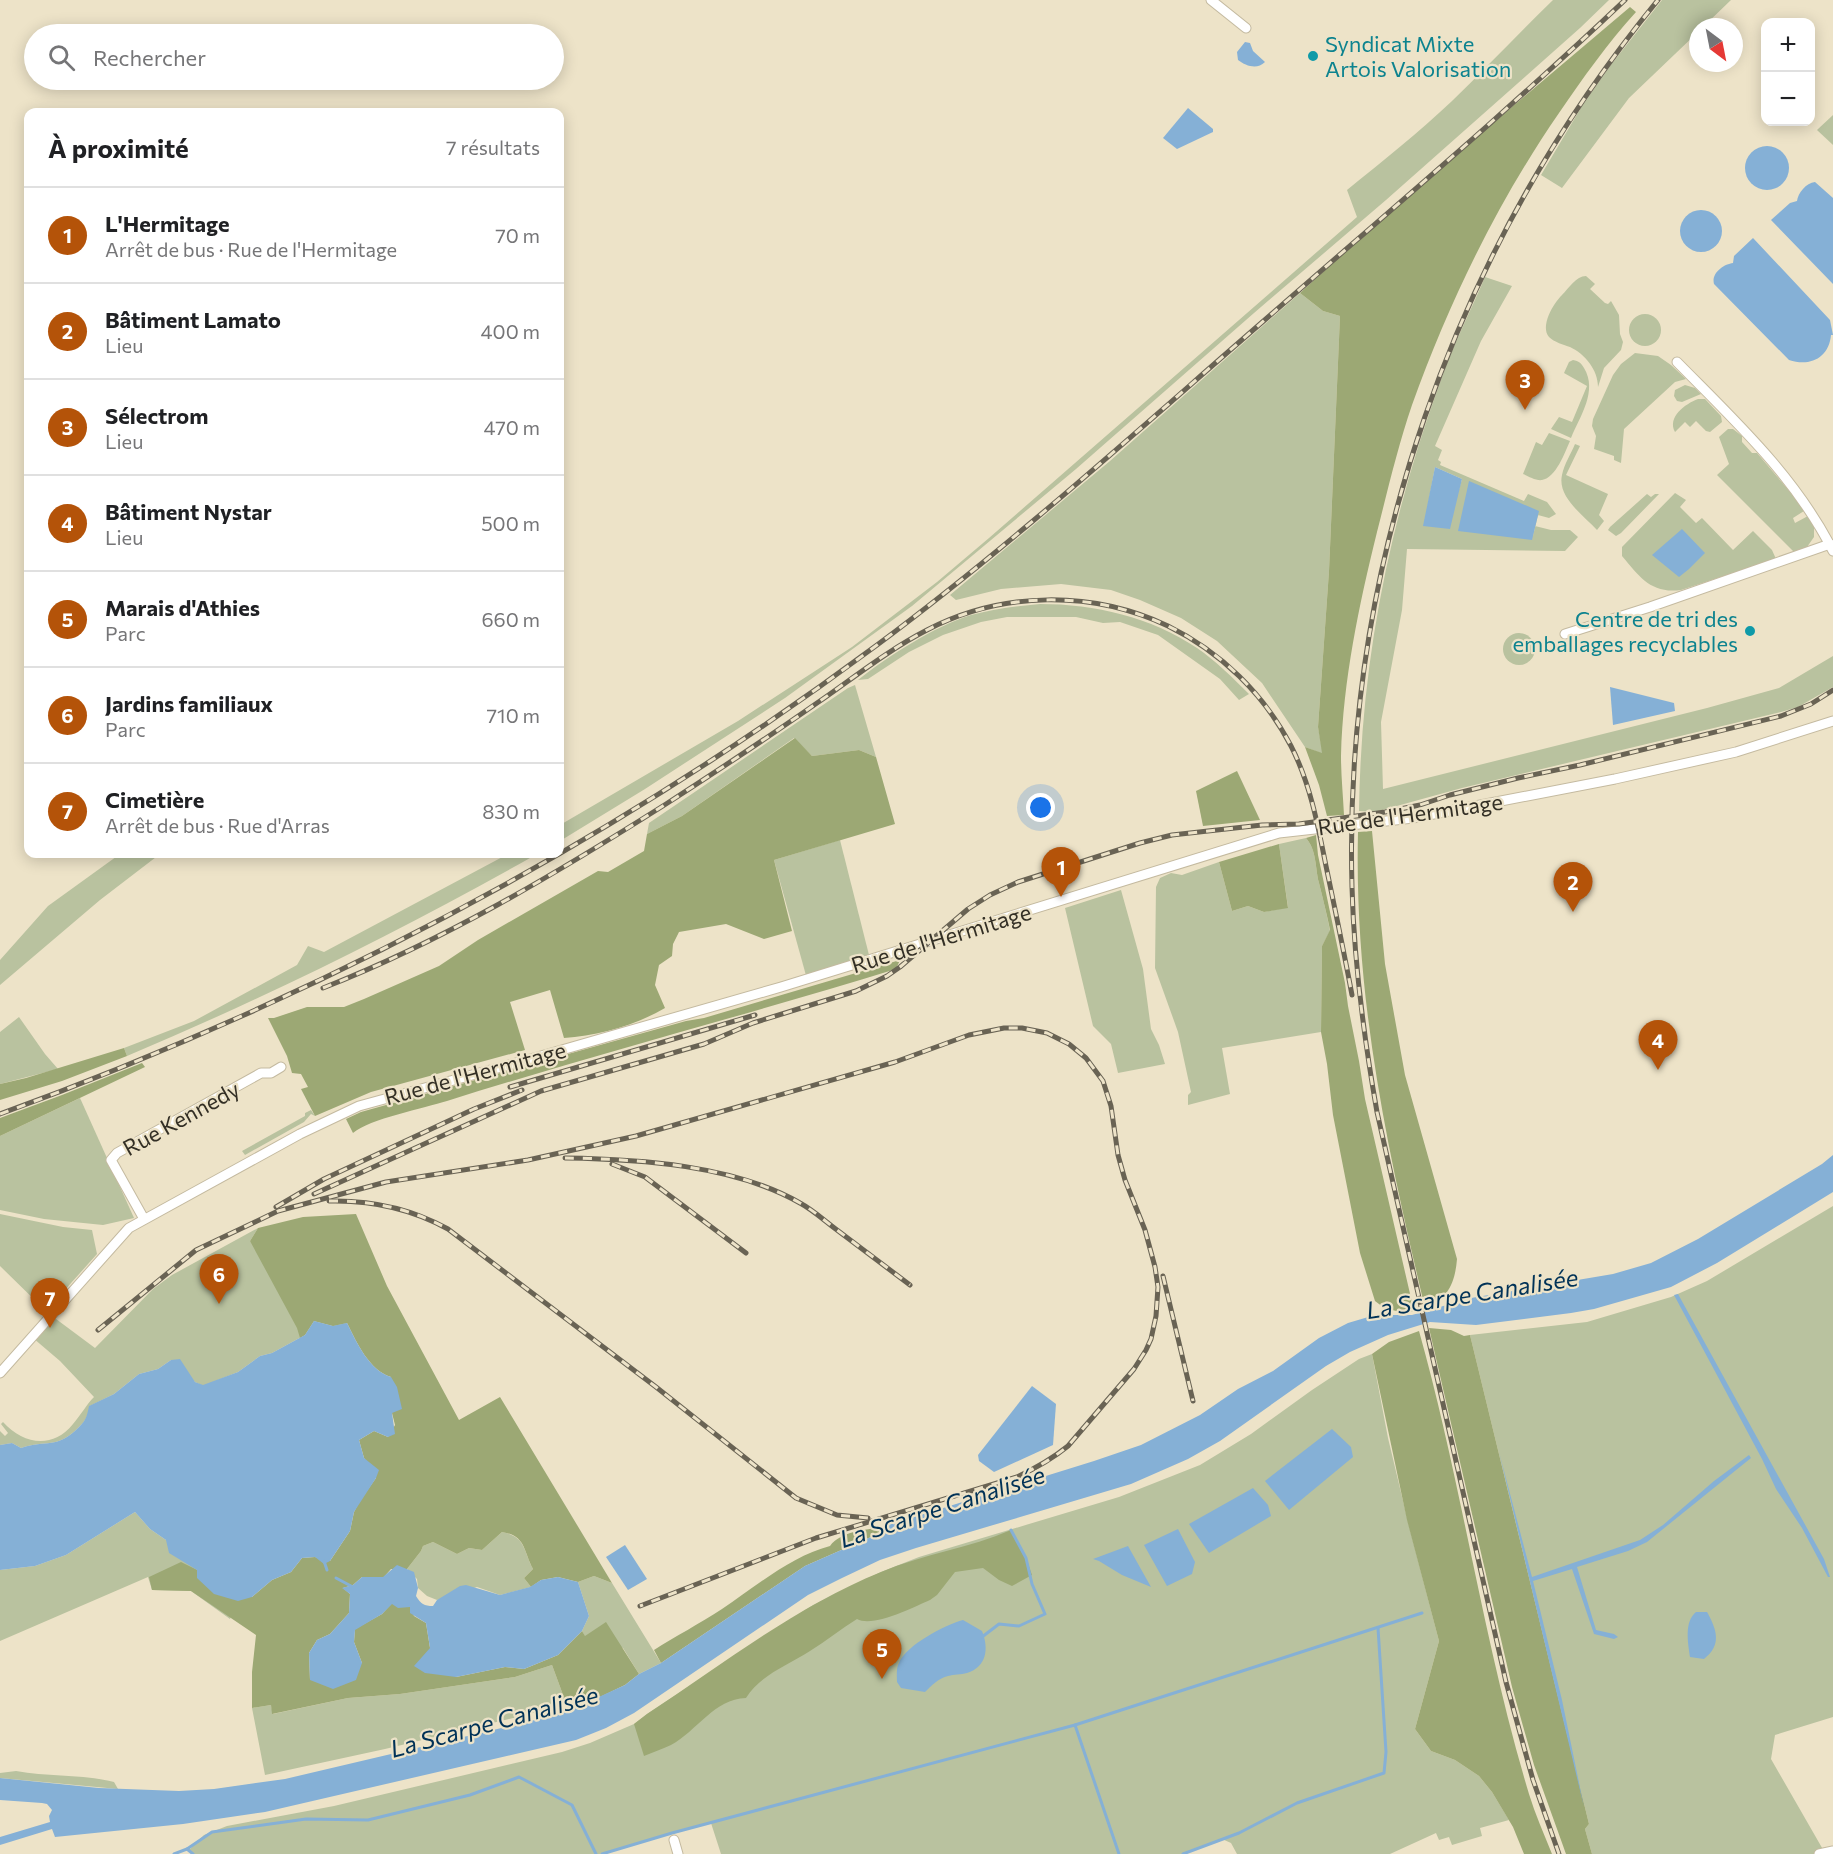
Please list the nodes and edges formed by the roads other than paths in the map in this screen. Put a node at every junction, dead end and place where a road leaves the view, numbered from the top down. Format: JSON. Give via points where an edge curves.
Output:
{"nodes":[{"id":1,"x":1211,"y":0,"type":"edge"},
{"id":2,"x":1246,"y":28,"type":"dead end"},
{"id":3,"x":1677,"y":362,"type":"dead end"},
{"id":4,"x":1831,"y":548,"type":"edge"},
{"id":5,"x":1565,"y":634,"type":"dead end"},
{"id":6,"x":1833,"y":721,"type":"edge"},
{"id":7,"x":281,"y":1067,"type":"dead end"},
{"id":8,"x":144,"y":1219,"type":"junction"},
{"id":9,"x":0,"y":1373,"type":"edge"},
{"id":10,"x":674,"y":1840,"type":"dead end"},
{"id":11,"x":1833,"y":1851,"type":"edge"},
{"id":12,"x":678,"y":1854,"type":"edge"},
{"id":13,"x":1819,"y":1854,"type":"edge"}],
"edges":[{"from":1,"to":2,"type":"street"},
{"from":3,"to":4,"type":"street","via":[[1779,467],[1809,508]]},
{"from":4,"to":5,"type":"street"},
{"from":6,"to":8,"type":"street","name":"Rue de l'Hermitage","via":[[1736,752],[1625,777],[1413,818],[1279,833],[781,987],[359,1106]]},
{"from":7,"to":8,"type":"street","name":"Rue Kennedy","via":[[261,1073],[117,1153],[111,1160]]},
{"from":8,"to":9,"type":"street","name":"Rue de l'Hermitage","via":[[117,1240]]},
{"from":10,"to":12,"type":"street"},
{"from":11,"to":13,"type":"street"}]}
